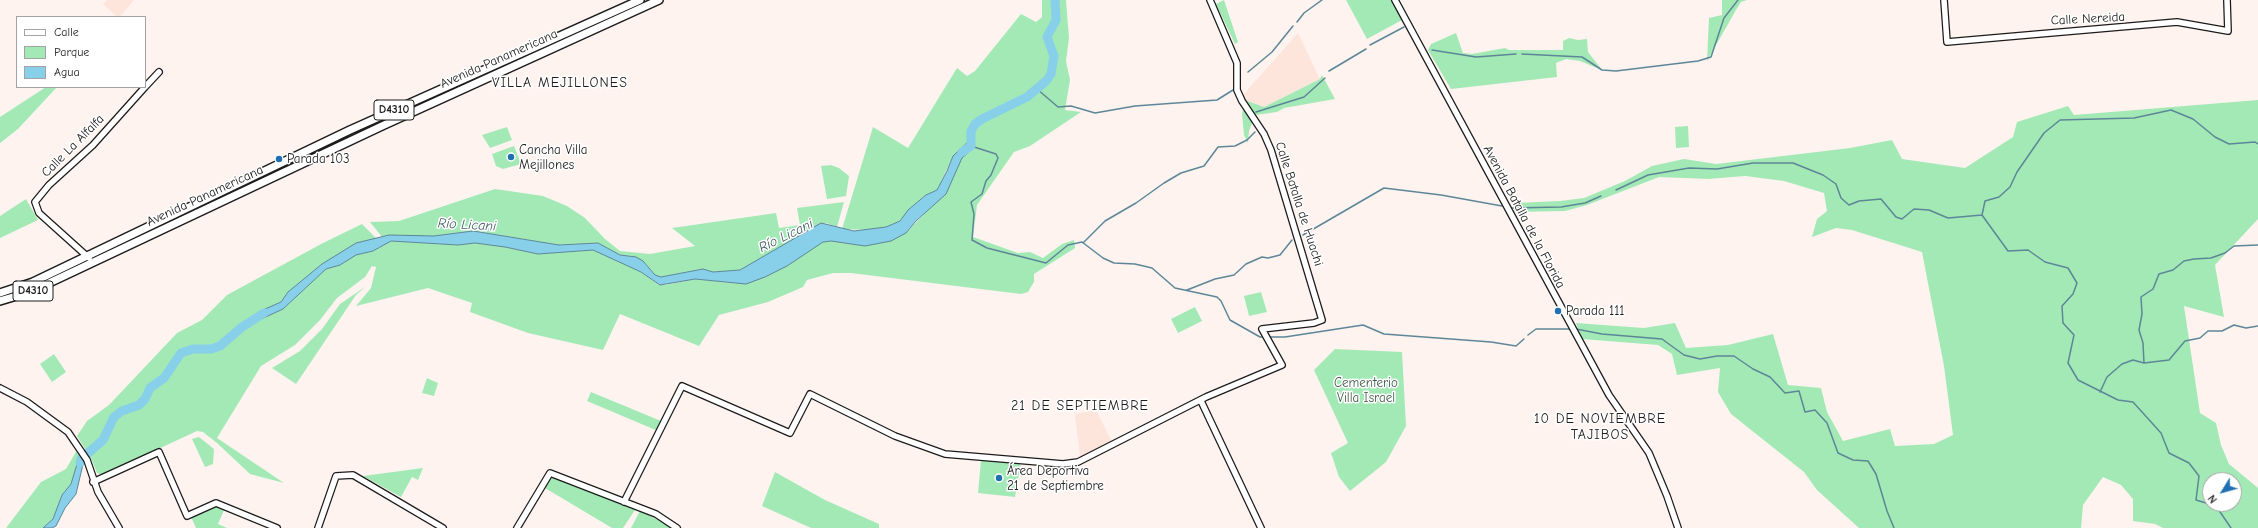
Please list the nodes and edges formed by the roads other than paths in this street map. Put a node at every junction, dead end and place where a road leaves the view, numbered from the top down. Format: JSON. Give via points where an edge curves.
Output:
{"nodes":[{"id":1,"x":640,"y":0,"type":"edge"},
{"id":2,"x":659,"y":0,"type":"edge"},
{"id":3,"x":1210,"y":0,"type":"edge"},
{"id":4,"x":1395,"y":0,"type":"edge"},
{"id":5,"x":1944,"y":0,"type":"edge"},
{"id":6,"x":2227,"y":0,"type":"edge"},
{"id":7,"x":159,"y":72,"type":"dead end"},
{"id":8,"x":146,"y":86,"type":"edge"},
{"id":9,"x":144,"y":88,"type":"edge"},
{"id":10,"x":88,"y":256,"type":"junction"},
{"id":11,"x":92,"y":264,"type":"junction"},
{"id":12,"x":0,"y":293,"type":"edge"},
{"id":13,"x":0,"y":301,"type":"edge"},
{"id":14,"x":0,"y":388,"type":"edge"},
{"id":15,"x":1201,"y":401,"type":"junction"},
{"id":16,"x":93,"y":482,"type":"junction"},
{"id":17,"x":624,"y":502,"type":"junction"},
{"id":18,"x":119,"y":528,"type":"edge"},
{"id":19,"x":277,"y":528,"type":"edge"},
{"id":20,"x":318,"y":528,"type":"edge"},
{"id":21,"x":443,"y":528,"type":"edge"},
{"id":22,"x":517,"y":528,"type":"edge"},
{"id":23,"x":677,"y":528,"type":"edge"},
{"id":24,"x":1261,"y":528,"type":"edge"},
{"id":25,"x":1678,"y":528,"type":"edge"}],
"edges":[{"from":1,"to":10,"type":"main road","name":"Avenida Panamericana","number":"D4310","via":[[364,124]]},
{"from":2,"to":11,"type":"main road","name":"Avenida Panamericana","number":"D4310","via":[[382,126]]},
{"from":3,"to":15,"type":"street","name":"Calle Batalla de Huachi","via":[[1237,63],[1237,90],[1271,150],[1322,320],[1263,332],[1282,365]]},
{"from":4,"to":25,"type":"street","name":"Avenida Batalla de la Florida","via":[[1609,395],[1649,452]]},
{"from":5,"to":6,"type":"street","name":"Calle Nereida","via":[[1947,42],[2177,22],[2228,31]]},
{"from":7,"to":8,"type":"street","name":"Calle La Alfalfa"},
{"from":9,"to":10,"type":"street","name":"Calle La Alfalfa","via":[[93,146],[49,185],[34,205],[39,213]]},
{"from":10,"to":11,"type":"street"},
{"from":10,"to":12,"type":"main road","name":"Avenida Panamericana","number":"D4310","via":[[34,282]]},
{"from":11,"to":13,"type":"main road","name":"Avenida Panamericana","number":"D4310","via":[[30,292]]},
{"from":14,"to":16,"type":"street","via":[[61,425],[87,460]]},
{"from":15,"to":17,"type":"street","via":[[1072,464],[945,454],[895,436],[810,394],[790,433],[682,386]]},
{"from":15,"to":24,"type":"street"},
{"from":16,"to":18,"type":"street"},
{"from":16,"to":19,"type":"street","via":[[159,452],[187,516],[216,503]]},
{"from":17,"to":22,"type":"street","via":[[550,473]]},
{"from":17,"to":23,"type":"street","via":[[656,514]]},
{"from":20,"to":21,"type":"street","via":[[336,476],[353,474]]}]}
